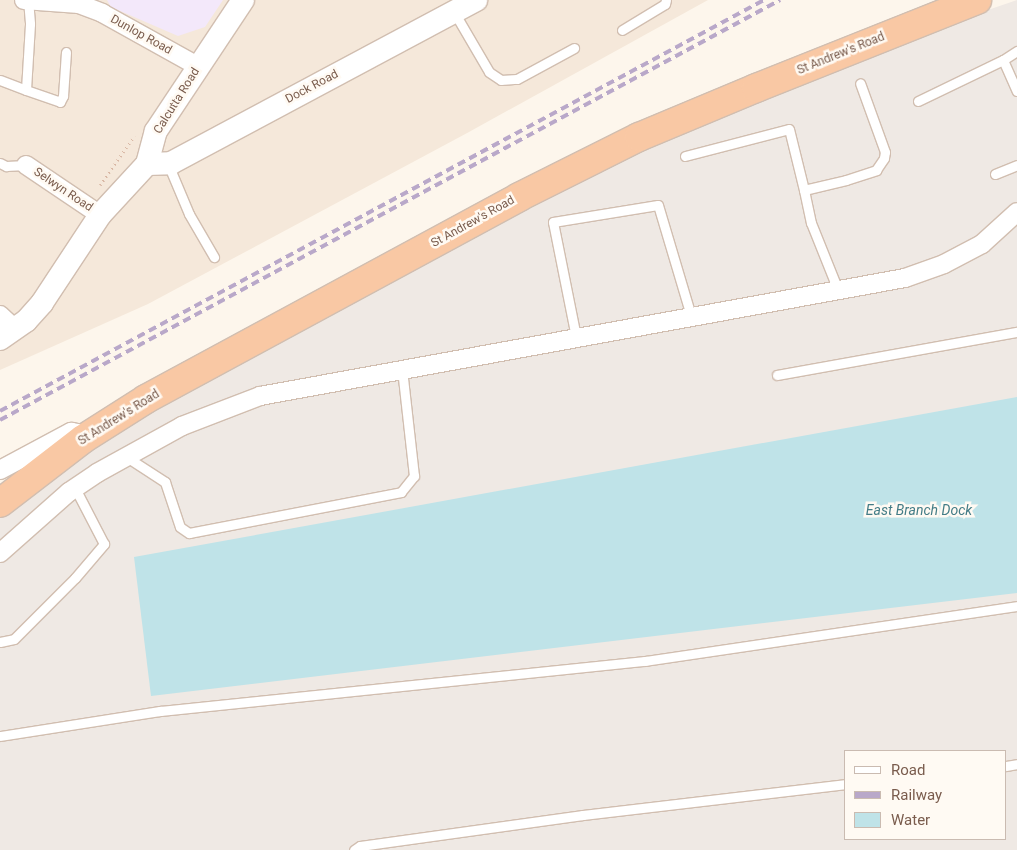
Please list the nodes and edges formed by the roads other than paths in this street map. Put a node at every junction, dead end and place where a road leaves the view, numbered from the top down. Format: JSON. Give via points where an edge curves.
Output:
{"nodes":[{"id":1,"x":24,"y":0,"type":"edge"},
{"id":2,"x":28,"y":0,"type":"edge"},
{"id":3,"x":243,"y":0,"type":"edge"},
{"id":4,"x":476,"y":0,"type":"edge"},
{"id":5,"x":666,"y":0,"type":"edge"},
{"id":6,"x":977,"y":0,"type":"edge"},
{"id":7,"x":79,"y":2,"type":"edge"},
{"id":8,"x":454,"y":12,"type":"junction"},
{"id":9,"x":622,"y":30,"type":"dead end"},
{"id":10,"x":574,"y":48,"type":"dead end"},
{"id":11,"x":1017,"y":51,"type":"edge"},
{"id":12,"x":66,"y":52,"type":"dead end"},
{"id":13,"x":1003,"y":60,"type":"junction"},
{"id":14,"x":199,"y":66,"type":"junction"},
{"id":15,"x":0,"y":80,"type":"edge"},
{"id":16,"x":860,"y":83,"type":"dead end"},
{"id":17,"x":26,"y":90,"type":"junction"},
{"id":18,"x":1017,"y":91,"type":"edge"},
{"id":19,"x":918,"y":101,"type":"dead end"},
{"id":20,"x":685,"y":156,"type":"dead end"},
{"id":21,"x":0,"y":163,"type":"edge"},
{"id":22,"x":157,"y":164,"type":"junction"},
{"id":23,"x":1017,"y":165,"type":"edge"},
{"id":24,"x":26,"y":166,"type":"joint"},
{"id":25,"x":995,"y":174,"type":"dead end"},
{"id":26,"x":804,"y":190,"type":"junction"},
{"id":27,"x":1017,"y":212,"type":"edge"},
{"id":28,"x":100,"y":215,"type":"junction"},
{"id":29,"x":214,"y":257,"type":"dead end"},
{"id":30,"x":838,"y":290,"type":"junction"},
{"id":31,"x":691,"y":316,"type":"junction"},
{"id":32,"x":10,"y":326,"type":"edge"},
{"id":33,"x":1017,"y":332,"type":"edge"},
{"id":34,"x":576,"y":337,"type":"junction"},
{"id":35,"x":402,"y":369,"type":"junction"},
{"id":36,"x":777,"y":375,"type":"dead end"},
{"id":37,"x":82,"y":439,"type":"junction"},
{"id":38,"x":125,"y":456,"type":"junction"},
{"id":39,"x":0,"y":470,"type":"edge"},
{"id":40,"x":75,"y":488,"type":"junction"},
{"id":41,"x":0,"y":503,"type":"edge"},
{"id":42,"x":0,"y":553,"type":"edge"},
{"id":43,"x":1017,"y":606,"type":"edge"},
{"id":44,"x":0,"y":642,"type":"edge"},
{"id":45,"x":0,"y":736,"type":"edge"},
{"id":46,"x":844,"y":784,"type":"edge"},
{"id":47,"x":354,"y":850,"type":"edge"}],
"edges":[{"from":1,"to":2,"type":"street","name":"Dunlop Road"},
{"from":2,"to":7,"type":"street","name":"Dunlop Road"},
{"from":2,"to":17,"type":"lane","via":[[30,24]]},
{"from":3,"to":14,"type":"street","name":"Calcutta Road"},
{"from":4,"to":8,"type":"street","name":"Dock Road"},
{"from":5,"to":9,"type":"lane"},
{"from":6,"to":37,"type":"highway","name":"St Andrew's Road","via":[[756,88],[614,150],[519,197],[146,399]]},
{"from":7,"to":14,"type":"street","name":"Dunlop Road"},
{"from":8,"to":10,"type":"lane","via":[[489,72],[501,80],[518,79]]},
{"from":8,"to":22,"type":"street","name":"Dock Road"},
{"from":11,"to":13,"type":"lane"},
{"from":12,"to":17,"type":"lane","via":[[60,102]]},
{"from":13,"to":18,"type":"lane"},
{"from":13,"to":19,"type":"lane"},
{"from":14,"to":22,"type":"street","name":"Calcutta Road","via":[[156,131]]},
{"from":15,"to":17,"type":"lane"},
{"from":16,"to":26,"type":"lane","via":[[885,152],[884,158],[876,170]]},
{"from":20,"to":26,"type":"lane","via":[[789,129]]},
{"from":21,"to":24,"type":"lane"},
{"from":22,"to":28,"type":"street","name":"Calcutta Road"},
{"from":22,"to":29,"type":"lane"},
{"from":23,"to":25,"type":"lane"},
{"from":24,"to":28,"type":"street","name":"Selwyn Road"},
{"from":26,"to":30,"type":"lane","via":[[811,224]]},
{"from":27,"to":30,"type":"street","via":[[982,244],[944,264],[905,278]]},
{"from":28,"to":32,"type":"street","name":"Calcutta Road","via":[[42,303]]},
{"from":30,"to":31,"type":"street"},
{"from":31,"to":34,"type":"street"},
{"from":31,"to":34,"type":"lane","via":[[658,204],[552,222]]},
{"from":33,"to":36,"type":"lane"},
{"from":34,"to":35,"type":"street"},
{"from":35,"to":38,"type":"street","via":[[260,396],[182,426]]},
{"from":35,"to":38,"type":"lane","via":[[414,476],[401,492],[189,533],[180,527],[165,482]]},
{"from":37,"to":39,"type":"street","via":[[71,432]]},
{"from":37,"to":41,"type":"highway","name":"St Andrew's Road"},
{"from":38,"to":40,"type":"street"},
{"from":40,"to":42,"type":"street"},
{"from":40,"to":44,"type":"lane","via":[[104,544],[14,639]]},
{"from":43,"to":45,"type":"lane","via":[[645,661],[160,711]]},
{"from":46,"to":47,"type":"lane","via":[[583,814],[360,846]]}]}
